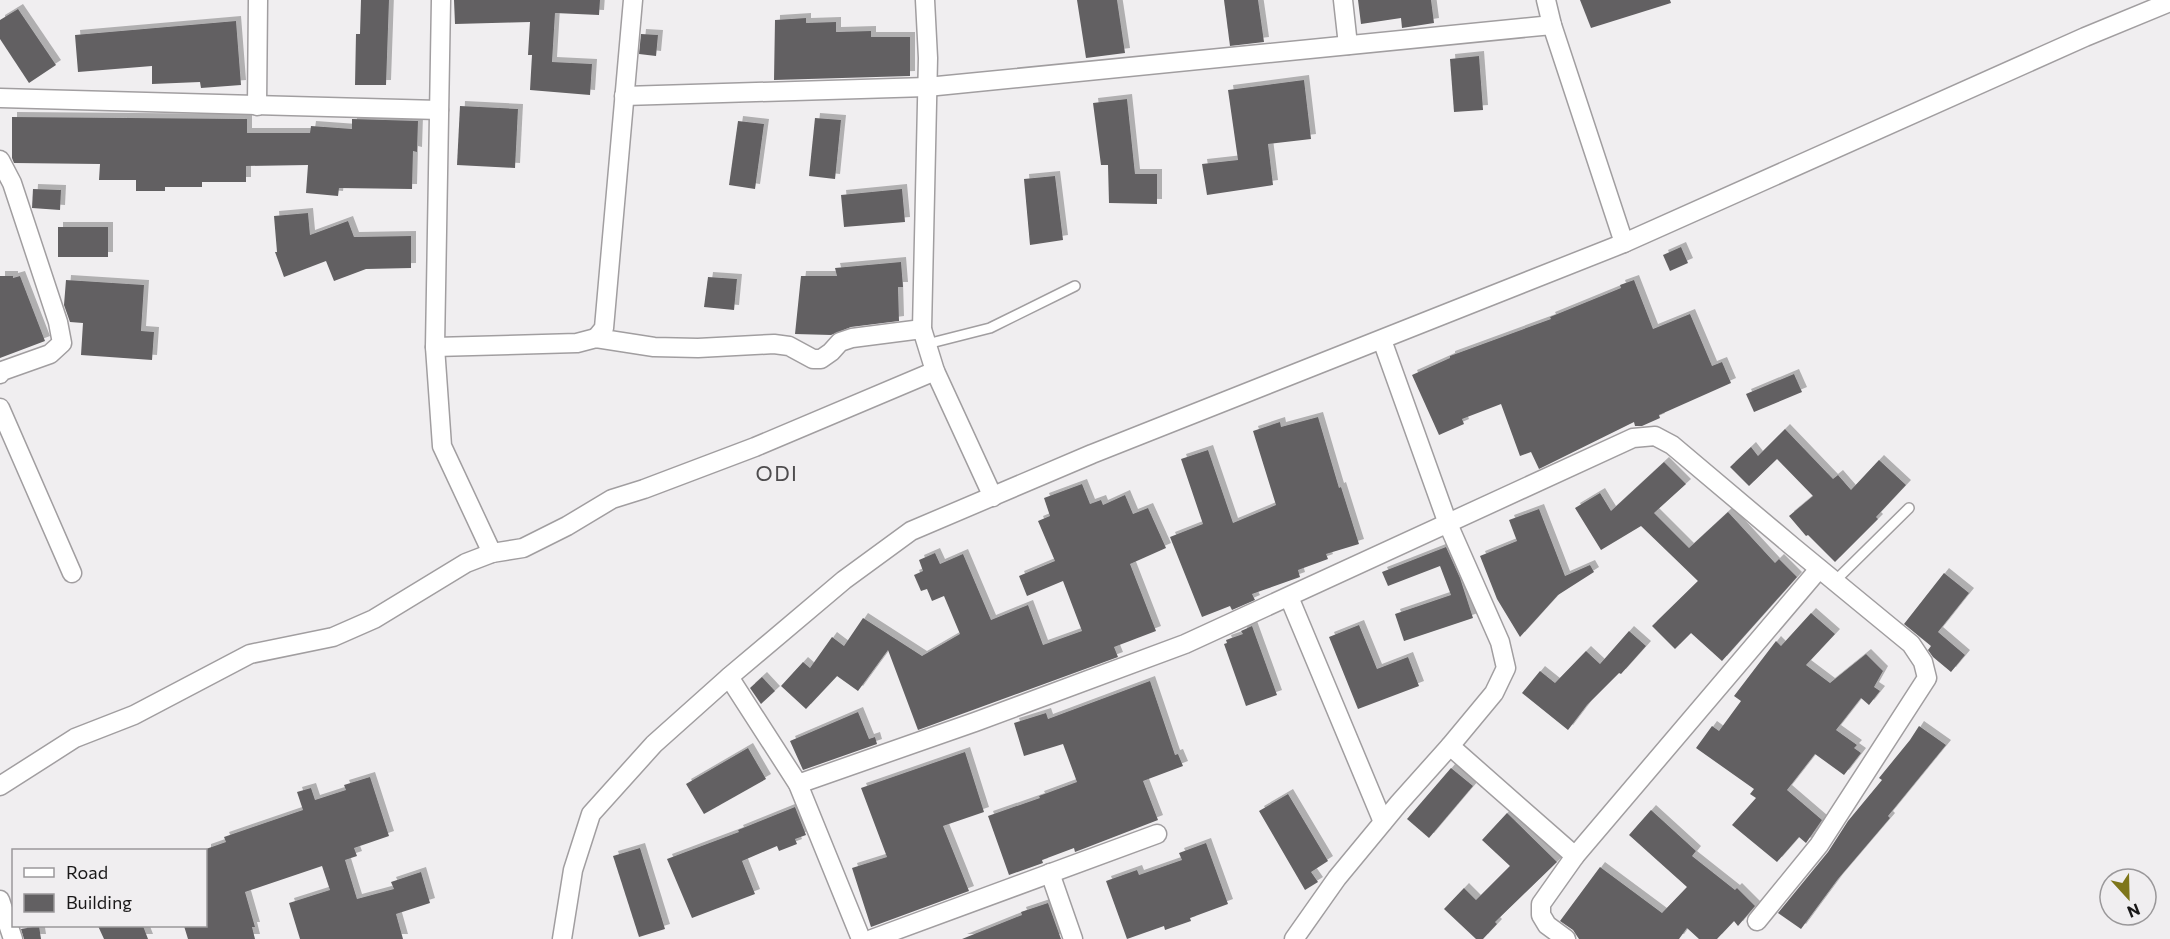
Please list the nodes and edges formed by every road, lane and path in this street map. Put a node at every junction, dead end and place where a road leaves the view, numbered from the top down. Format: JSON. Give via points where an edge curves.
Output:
{"nodes":[{"id":1,"x":258,"y":0,"type":"edge"},
{"id":2,"x":441,"y":0,"type":"edge"},
{"id":3,"x":633,"y":0,"type":"edge"},
{"id":4,"x":925,"y":0,"type":"edge"},
{"id":5,"x":1343,"y":0,"type":"edge"},
{"id":6,"x":1546,"y":0,"type":"edge"},
{"id":7,"x":2170,"y":2,"type":"edge"},
{"id":8,"x":1552,"y":25,"type":"junction"},
{"id":9,"x":1348,"y":45,"type":"junction"},
{"id":10,"x":927,"y":87,"type":"junction"},
{"id":11,"x":624,"y":96,"type":"junction"},
{"id":12,"x":0,"y":98,"type":"edge"},
{"id":13,"x":257,"y":106,"type":"junction"},
{"id":14,"x":439,"y":110,"type":"junction"},
{"id":15,"x":0,"y":160,"type":"edge"},
{"id":16,"x":6,"y":186,"type":"edge"},
{"id":17,"x":1624,"y":243,"type":"junction"},
{"id":18,"x":1075,"y":286,"type":"dead end"},
{"id":19,"x":924,"y":337,"type":"junction"},
{"id":20,"x":596,"y":338,"type":"junction"},
{"id":21,"x":1382,"y":340,"type":"junction"},
{"id":22,"x":435,"y":346,"type":"junction"},
{"id":23,"x":934,"y":371,"type":"junction"},
{"id":24,"x":0,"y":374,"type":"edge"},
{"id":25,"x":0,"y":408,"type":"edge"},
{"id":26,"x":993,"y":497,"type":"junction"},
{"id":27,"x":1909,"y":508,"type":"dead end"},
{"id":28,"x":1448,"y":524,"type":"junction"},
{"id":29,"x":492,"y":553,"type":"junction"},
{"id":30,"x":1819,"y":569,"type":"junction"},
{"id":31,"x":72,"y":573,"type":"dead end"},
{"id":32,"x":1835,"y":581,"type":"junction"},
{"id":33,"x":1288,"y":597,"type":"junction"},
{"id":34,"x":729,"y":677,"type":"junction"},
{"id":35,"x":1450,"y":746,"type":"junction"},
{"id":36,"x":798,"y":784,"type":"junction"},
{"id":37,"x":0,"y":786,"type":"edge"},
{"id":38,"x":1383,"y":822,"type":"junction"},
{"id":39,"x":1157,"y":834,"type":"dead end"},
{"id":40,"x":1575,"y":856,"type":"junction"},
{"id":41,"x":1050,"y":873,"type":"junction"},
{"id":42,"x":0,"y":900,"type":"edge"},
{"id":43,"x":1757,"y":921,"type":"dead end"},
{"id":44,"x":897,"y":935,"type":"edge"},
{"id":45,"x":13,"y":939,"type":"edge"},
{"id":46,"x":562,"y":939,"type":"edge"},
{"id":47,"x":861,"y":939,"type":"edge"},
{"id":48,"x":872,"y":939,"type":"edge"},
{"id":49,"x":1073,"y":939,"type":"edge"},
{"id":50,"x":1294,"y":939,"type":"edge"},
{"id":51,"x":1566,"y":939,"type":"edge"}],
"edges":[{"from":1,"to":13,"type":"street"},
{"from":2,"to":14,"type":"street"},
{"from":3,"to":11,"type":"street"},
{"from":4,"to":10,"type":"street"},
{"from":5,"to":9,"type":"street"},
{"from":6,"to":8,"type":"street"},
{"from":7,"to":17,"type":"street"},
{"from":8,"to":9,"type":"street"},
{"from":8,"to":17,"type":"street"},
{"from":9,"to":10,"type":"street"},
{"from":10,"to":11,"type":"street"},
{"from":10,"to":19,"type":"street"},
{"from":11,"to":20,"type":"street","via":[[604,328]]},
{"from":12,"to":13,"type":"street"},
{"from":13,"to":14,"type":"street"},
{"from":14,"to":22,"type":"street"},
{"from":15,"to":16,"type":"street"},
{"from":16,"to":24,"type":"street","via":[[58,322],[62,343],[50,354]]},
{"from":17,"to":21,"type":"street"},
{"from":18,"to":19,"type":"lane","via":[[990,328]]},
{"from":19,"to":20,"type":"street","via":[[846,340],[821,359],[774,344],[654,347]]},
{"from":19,"to":23,"type":"street"},
{"from":20,"to":22,"type":"street","via":[[578,343]]},
{"from":21,"to":26,"type":"street"},
{"from":21,"to":28,"type":"street"},
{"from":22,"to":29,"type":"street","via":[[442,446]]},
{"from":23,"to":26,"type":"street"},
{"from":23,"to":29,"type":"street","via":[[755,447],[612,499],[523,548]]},
{"from":25,"to":31,"type":"street"},
{"from":26,"to":34,"type":"street","via":[[911,531],[844,580]]},
{"from":27,"to":32,"type":"lane"},
{"from":28,"to":30,"type":"street","via":[[1633,438],[1655,436],[1672,445]]},
{"from":28,"to":33,"type":"street"},
{"from":28,"to":35,"type":"street","via":[[1500,642],[1506,669],[1494,693]]},
{"from":29,"to":37,"type":"street","via":[[466,563],[374,619],[333,637],[250,654],[134,715],[75,738]]},
{"from":30,"to":32,"type":"street"},
{"from":30,"to":40,"type":"street"},
{"from":32,"to":43,"type":"street","via":[[1911,644],[1923,662],[1927,678],[1824,837]]},
{"from":33,"to":36,"type":"street","via":[[1185,644]]},
{"from":33,"to":38,"type":"street"},
{"from":34,"to":36,"type":"street"},
{"from":34,"to":46,"type":"street","via":[[654,744],[591,814],[573,870]]},
{"from":35,"to":38,"type":"street"},
{"from":35,"to":40,"type":"street"},
{"from":36,"to":47,"type":"street"},
{"from":38,"to":50,"type":"street"},
{"from":39,"to":41,"type":"street"},
{"from":40,"to":51,"type":"street","via":[[1541,904],[1541,915],[1547,925]]},
{"from":41,"to":44,"type":"street"},
{"from":41,"to":49,"type":"street"},
{"from":42,"to":45,"type":"street"},
{"from":44,"to":48,"type":"street"}]}
